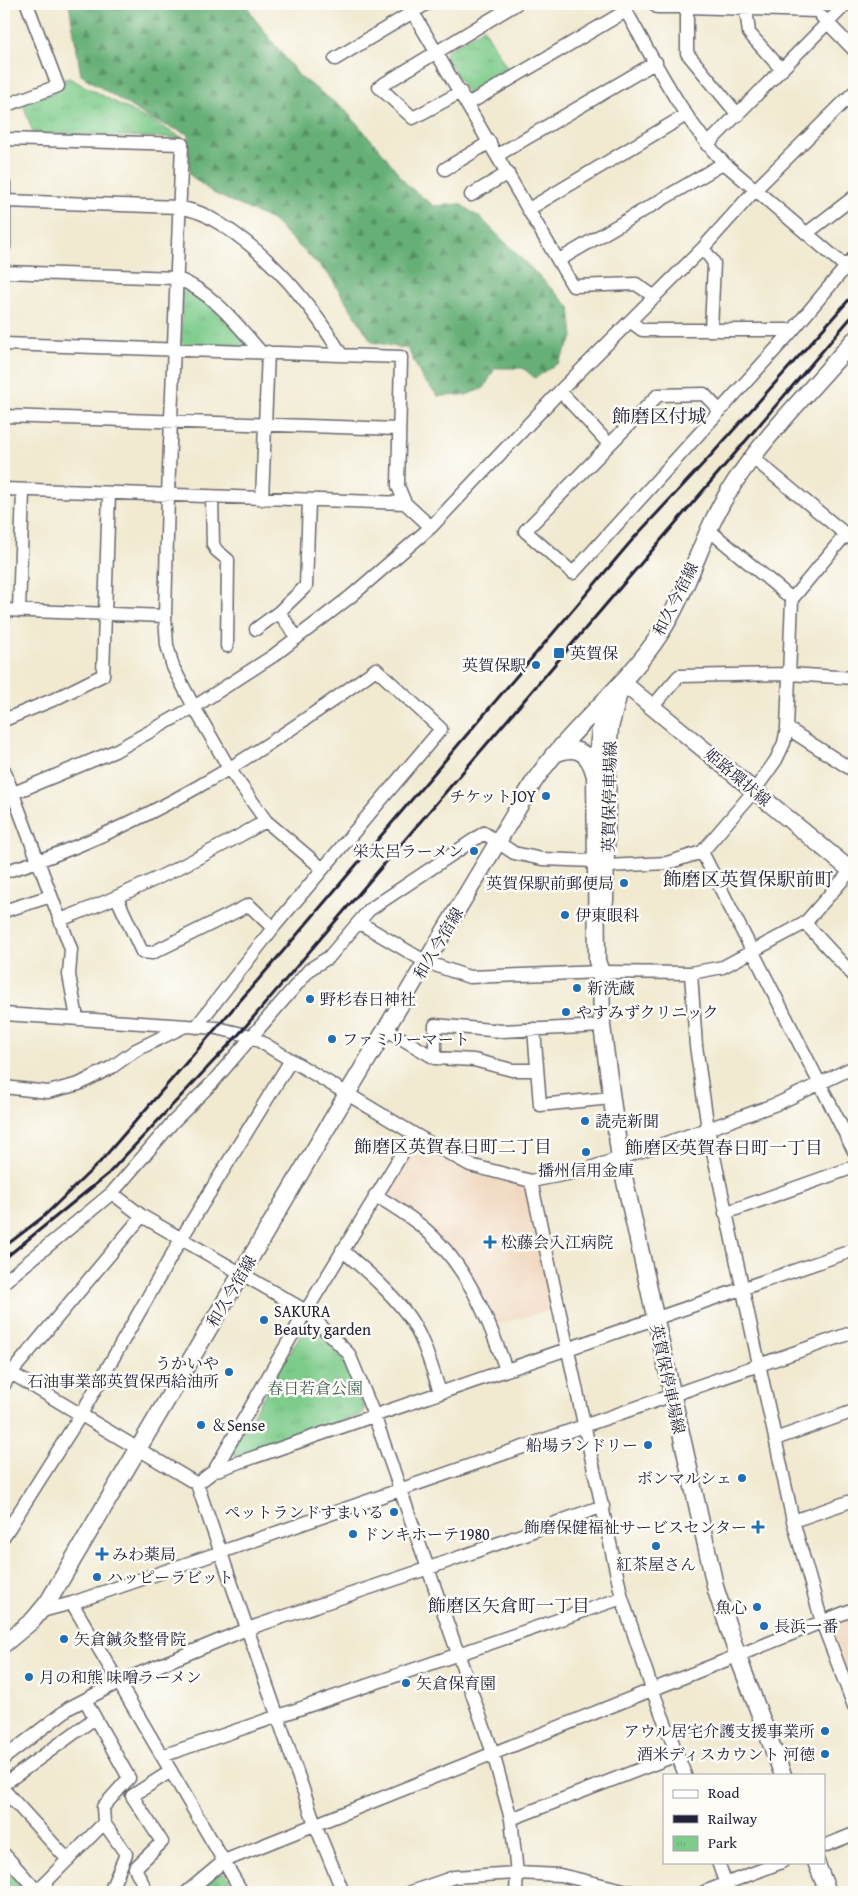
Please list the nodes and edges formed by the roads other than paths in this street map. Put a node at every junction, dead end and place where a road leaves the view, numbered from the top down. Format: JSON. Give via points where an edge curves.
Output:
{"nodes":[{"id":1,"x":27,"y":4,"type":"edge"},
{"id":2,"x":426,"y":4,"type":"edge"},
{"id":3,"x":516,"y":4,"type":"edge"},
{"id":4,"x":658,"y":4,"type":"edge"},
{"id":5,"x":846,"y":4,"type":"edge"},
{"id":6,"x":624,"y":7,"type":"edge"},
{"id":7,"x":817,"y":7,"type":"edge"},
{"id":8,"x":410,"y":8,"type":"edge"},
{"id":9,"x":687,"y":8,"type":"junction"},
{"id":10,"x":746,"y":9,"type":"junction"},
{"id":11,"x":828,"y":23,"type":"junction"},
{"id":12,"x":437,"y":50,"type":"junction"},
{"id":13,"x":854,"y":50,"type":"edge"},
{"id":14,"x":335,"y":59,"type":"dead end"},
{"id":15,"x":656,"y":62,"type":"junction"},
{"id":16,"x":782,"y":70,"type":"junction"},
{"id":17,"x":461,"y":92,"type":"junction"},
{"id":18,"x":854,"y":92,"type":"edge"},
{"id":19,"x":468,"y":104,"type":"junction"},
{"id":20,"x":4,"y":106,"type":"edge"},
{"id":21,"x":686,"y":115,"type":"junction"},
{"id":22,"x":738,"y":115,"type":"junction"},
{"id":23,"x":4,"y":139,"type":"edge"},
{"id":24,"x":490,"y":142,"type":"junction"},
{"id":25,"x":708,"y":145,"type":"junction"},
{"id":26,"x":498,"y":155,"type":"junction"},
{"id":27,"x":724,"y":163,"type":"junction"},
{"id":28,"x":445,"y":169,"type":"dead end"},
{"id":29,"x":508,"y":173,"type":"junction"},
{"id":30,"x":4,"y":183,"type":"edge"},
{"id":31,"x":756,"y":189,"type":"junction"},
{"id":32,"x":471,"y":195,"type":"dead end"},
{"id":33,"x":854,"y":197,"type":"edge"},
{"id":34,"x":5,"y":201,"type":"junction"},
{"id":35,"x":179,"y":207,"type":"junction"},
{"id":36,"x":529,"y":209,"type":"junction"},
{"id":37,"x":807,"y":233,"type":"junction"},
{"id":38,"x":4,"y":247,"type":"edge"},
{"id":39,"x":703,"y":248,"type":"junction"},
{"id":40,"x":854,"y":257,"type":"edge"},
{"id":41,"x":559,"y":260,"type":"junction"},
{"id":42,"x":846,"y":267,"type":"junction"},
{"id":43,"x":4,"y":272,"type":"edge"},
{"id":44,"x":176,"y":278,"type":"junction"},
{"id":45,"x":655,"y":297,"type":"junction"},
{"id":46,"x":632,"y":322,"type":"junction"},
{"id":47,"x":711,"y":330,"type":"junction"},
{"id":48,"x":793,"y":330,"type":"junction"},
{"id":49,"x":854,"y":340,"type":"edge"},
{"id":50,"x":4,"y":344,"type":"edge"},
{"id":51,"x":173,"y":349,"type":"junction"},
{"id":52,"x":264,"y":351,"type":"junction"},
{"id":53,"x":341,"y":354,"type":"junction"},
{"id":54,"x":560,"y":391,"type":"junction"},
{"id":55,"x":720,"y":411,"type":"junction"},
{"id":56,"x":4,"y":416,"type":"edge"},
{"id":57,"x":171,"y":422,"type":"junction"},
{"id":58,"x":266,"y":424,"type":"junction"},
{"id":59,"x":398,"y":429,"type":"junction"},
{"id":60,"x":609,"y":444,"type":"junction"},
{"id":61,"x":753,"y":458,"type":"junction"},
{"id":62,"x":4,"y":489,"type":"edge"},
{"id":63,"x":23,"y":491,"type":"junction"},
{"id":64,"x":108,"y":493,"type":"junction"},
{"id":65,"x":168,"y":494,"type":"junction"},
{"id":66,"x":212,"y":497,"type":"junction"},
{"id":67,"x":262,"y":499,"type":"junction"},
{"id":68,"x":309,"y":501,"type":"junction"},
{"id":69,"x":404,"y":503,"type":"junction"},
{"id":70,"x":430,"y":527,"type":"junction"},
{"id":71,"x":709,"y":530,"type":"junction"},
{"id":72,"x":850,"y":538,"type":"edge"},
{"id":73,"x":792,"y":599,"type":"junction"},
{"id":74,"x":4,"y":610,"type":"edge"},
{"id":75,"x":19,"y":611,"type":"junction"},
{"id":76,"x":279,"y":612,"type":"junction"},
{"id":77,"x":105,"y":614,"type":"junction"},
{"id":78,"x":165,"y":616,"type":"junction"},
{"id":79,"x":256,"y":628,"type":"dead end"},
{"id":80,"x":297,"y":638,"type":"junction"},
{"id":81,"x":228,"y":646,"type":"dead end"},
{"id":82,"x":789,"y":674,"type":"junction"},
{"id":83,"x":854,"y":678,"type":"edge"},
{"id":84,"x":616,"y":688,"type":"junction"},
{"id":85,"x":652,"y":706,"type":"junction"},
{"id":86,"x":194,"y":708,"type":"junction"},
{"id":87,"x":4,"y":720,"type":"edge"},
{"id":88,"x":787,"y":728,"type":"junction"},
{"id":89,"x":552,"y":754,"type":"junction"},
{"id":90,"x":4,"y":770,"type":"edge"},
{"id":91,"x":230,"y":770,"type":"junction"},
{"id":92,"x":854,"y":771,"type":"edge"},
{"id":93,"x":595,"y":775,"type":"junction"},
{"id":94,"x":754,"y":791,"type":"junction"},
{"id":95,"x":8,"y":795,"type":"edge"},
{"id":96,"x":266,"y":821,"type":"junction"},
{"id":97,"x":498,"y":843,"type":"junction"},
{"id":98,"x":702,"y":852,"type":"junction"},
{"id":99,"x":38,"y":862,"type":"junction"},
{"id":100,"x":601,"y":864,"type":"junction"},
{"id":101,"x":324,"y":869,"type":"junction"},
{"id":102,"x":853,"y":870,"type":"edge"},
{"id":103,"x":4,"y":872,"type":"edge"},
{"id":104,"x":51,"y":896,"type":"junction"},
{"id":105,"x":117,"y":898,"type":"junction"},
{"id":106,"x":4,"y":911,"type":"edge"},
{"id":107,"x":60,"y":920,"type":"junction"},
{"id":108,"x":360,"y":923,"type":"junction"},
{"id":109,"x":805,"y":923,"type":"junction"},
{"id":110,"x":273,"y":928,"type":"junction"},
{"id":111,"x":754,"y":951,"type":"junction"},
{"id":112,"x":426,"y":962,"type":"junction"},
{"id":113,"x":601,"y":972,"type":"junction"},
{"id":114,"x":691,"y":973,"type":"junction"},
{"id":115,"x":854,"y":976,"type":"edge"},
{"id":116,"x":4,"y":1014,"type":"edge"},
{"id":117,"x":76,"y":1018,"type":"junction"},
{"id":118,"x":191,"y":1026,"type":"junction"},
{"id":119,"x":602,"y":1026,"type":"junction"},
{"id":120,"x":534,"y":1029,"type":"junction"},
{"id":121,"x":387,"y":1030,"type":"junction"},
{"id":122,"x":251,"y":1036,"type":"junction"},
{"id":123,"x":435,"y":1058,"type":"junction"},
{"id":124,"x":291,"y":1060,"type":"junction"},
{"id":125,"x":854,"y":1067,"type":"edge"},
{"id":126,"x":536,"y":1070,"type":"junction"},
{"id":127,"x":820,"y":1084,"type":"junction"},
{"id":128,"x":4,"y":1087,"type":"edge"},
{"id":129,"x":347,"y":1094,"type":"junction"},
{"id":130,"x":611,"y":1098,"type":"junction"},
{"id":131,"x":708,"y":1129,"type":"junction"},
{"id":132,"x":414,"y":1134,"type":"junction"},
{"id":133,"x":854,"y":1151,"type":"edge"},
{"id":134,"x":620,"y":1159,"type":"junction"},
{"id":135,"x":854,"y":1167,"type":"edge"},
{"id":136,"x":531,"y":1181,"type":"junction"},
{"id":137,"x":112,"y":1193,"type":"junction"},
{"id":138,"x":375,"y":1194,"type":"junction"},
{"id":139,"x":725,"y":1213,"type":"junction"},
{"id":140,"x":142,"y":1216,"type":"junction"},
{"id":141,"x":181,"y":1239,"type":"junction"},
{"id":142,"x":342,"y":1250,"type":"junction"},
{"id":143,"x":854,"y":1250,"type":"edge"},
{"id":144,"x":241,"y":1274,"type":"junction"},
{"id":145,"x":4,"y":1282,"type":"edge"},
{"id":146,"x":742,"y":1289,"type":"junction"},
{"id":147,"x":306,"y":1311,"type":"junction"},
{"id":148,"x":655,"y":1319,"type":"junction"},
{"id":149,"x":854,"y":1332,"type":"edge"},
{"id":150,"x":569,"y":1349,"type":"junction"},
{"id":151,"x":758,"y":1364,"type":"junction"},
{"id":152,"x":7,"y":1370,"type":"edge"},
{"id":153,"x":506,"y":1370,"type":"junction"},
{"id":154,"x":4,"y":1385,"type":"edge"},
{"id":155,"x":440,"y":1392,"type":"junction"},
{"id":156,"x":671,"y":1395,"type":"junction"},
{"id":157,"x":854,"y":1411,"type":"edge"},
{"id":158,"x":374,"y":1415,"type":"junction"},
{"id":159,"x":80,"y":1416,"type":"junction"},
{"id":160,"x":585,"y":1424,"type":"junction"},
{"id":161,"x":775,"y":1439,"type":"junction"},
{"id":162,"x":138,"y":1448,"type":"junction"},
{"id":163,"x":214,"y":1471,"type":"junction"},
{"id":164,"x":197,"y":1484,"type":"junction"},
{"id":165,"x":400,"y":1489,"type":"junction"},
{"id":166,"x":854,"y":1500,"type":"edge"},
{"id":167,"x":603,"y":1506,"type":"junction"},
{"id":168,"x":793,"y":1521,"type":"junction"},
{"id":169,"x":4,"y":1536,"type":"edge"},
{"id":170,"x":221,"y":1552,"type":"junction"},
{"id":171,"x":429,"y":1568,"type":"junction"},
{"id":172,"x":622,"y":1598,"type":"junction"},
{"id":173,"x":72,"y":1603,"type":"junction"},
{"id":174,"x":854,"y":1609,"type":"edge"},
{"id":175,"x":42,"y":1610,"type":"junction"},
{"id":176,"x":822,"y":1622,"type":"junction"},
{"id":177,"x":247,"y":1629,"type":"junction"},
{"id":178,"x":4,"y":1644,"type":"edge"},
{"id":179,"x":458,"y":1653,"type":"junction"},
{"id":180,"x":738,"y":1657,"type":"junction"},
{"id":181,"x":119,"y":1682,"type":"junction"},
{"id":182,"x":652,"y":1689,"type":"junction"},
{"id":183,"x":85,"y":1700,"type":"junction"},
{"id":184,"x":854,"y":1706,"type":"edge"},
{"id":185,"x":277,"y":1716,"type":"junction"},
{"id":186,"x":95,"y":1718,"type":"junction"},
{"id":187,"x":493,"y":1753,"type":"junction"},
{"id":188,"x":677,"y":1755,"type":"junction"},
{"id":189,"x":162,"y":1756,"type":"junction"},
{"id":190,"x":4,"y":1758,"type":"edge"},
{"id":191,"x":170,"y":1771,"type":"junction"},
{"id":192,"x":684,"y":1774,"type":"edge"},
{"id":193,"x":783,"y":1774,"type":"edge"},
{"id":194,"x":4,"y":1784,"type":"edge"},
{"id":195,"x":4,"y":1790,"type":"edge"},
{"id":196,"x":511,"y":1819,"type":"junction"},
{"id":197,"x":104,"y":1823,"type":"junction"},
{"id":198,"x":315,"y":1824,"type":"junction"},
{"id":199,"x":854,"y":1834,"type":"edge"},
{"id":200,"x":826,"y":1845,"type":"edge"},
{"id":201,"x":4,"y":1854,"type":"edge"},
{"id":202,"x":68,"y":1860,"type":"junction"},
{"id":203,"x":224,"y":1861,"type":"junction"},
{"id":204,"x":719,"y":1864,"type":"edge"},
{"id":205,"x":778,"y":1864,"type":"edge"},
{"id":206,"x":817,"y":1864,"type":"edge"},
{"id":207,"x":517,"y":1873,"type":"junction"},
{"id":208,"x":728,"y":1888,"type":"edge"},
{"id":209,"x":38,"y":1892,"type":"edge"},
{"id":210,"x":110,"y":1892,"type":"edge"},
{"id":211,"x":147,"y":1892,"type":"edge"},
{"id":212,"x":187,"y":1892,"type":"edge"},
{"id":213,"x":242,"y":1892,"type":"edge"},
{"id":214,"x":343,"y":1892,"type":"edge"},
{"id":215,"x":411,"y":1892,"type":"edge"},
{"id":216,"x":516,"y":1892,"type":"edge"},
{"id":217,"x":632,"y":1892,"type":"edge"},
{"id":218,"x":704,"y":1892,"type":"edge"},
{"id":219,"x":828,"y":1892,"type":"edge"}],
"edges":[{"from":1,"to":20,"type":"street","via":[[58,86]]},
{"from":2,"to":8,"type":"street"},
{"from":3,"to":12,"type":"street"},
{"from":4,"to":9,"type":"street","via":[[657,7]]},
{"from":5,"to":11,"type":"street"},
{"from":6,"to":15,"type":"street"},
{"from":6,"to":19,"type":"street"},
{"from":7,"to":10,"type":"street"},
{"from":7,"to":11,"type":"street"},
{"from":8,"to":12,"type":"street"},
{"from":8,"to":14,"type":"street"},
{"from":9,"to":10,"type":"street"},
{"from":9,"to":22,"type":"street","via":[[687,53]]},
{"from":10,"to":16,"type":"street","via":[[749,33]]},
{"from":11,"to":13,"type":"street"},
{"from":11,"to":16,"type":"street"},
{"from":12,"to":17,"type":"street"},
{"from":12,"to":17,"type":"street","via":[[379,87],[413,118]]},
{"from":15,"to":21,"type":"street"},
{"from":15,"to":26,"type":"street"},
{"from":16,"to":22,"type":"street"},
{"from":17,"to":19,"type":"street"},
{"from":18,"to":31,"type":"street"},
{"from":19,"to":24,"type":"street"},
{"from":21,"to":25,"type":"street"},
{"from":21,"to":36,"type":"street"},
{"from":22,"to":25,"type":"street"},
{"from":23,"to":35,"type":"street","via":[[182,144]]},
{"from":24,"to":26,"type":"street"},
{"from":24,"to":28,"type":"street"},
{"from":25,"to":27,"type":"street"},
{"from":26,"to":29,"type":"street"},
{"from":27,"to":31,"type":"street"},
{"from":27,"to":41,"type":"street"},
{"from":29,"to":32,"type":"street"},
{"from":29,"to":36,"type":"street"},
{"from":30,"to":34,"type":"street"},
{"from":31,"to":37,"type":"street"},
{"from":31,"to":39,"type":"street"},
{"from":33,"to":37,"type":"street"},
{"from":34,"to":35,"type":"street"},
{"from":34,"to":38,"type":"street"},
{"from":35,"to":44,"type":"street"},
{"from":35,"to":53,"type":"street","via":[[204,214],[242,240],[287,280],[320,319]]},
{"from":36,"to":41,"type":"street"},
{"from":37,"to":42,"type":"street"},
{"from":39,"to":45,"type":"street"},
{"from":39,"to":47,"type":"street","via":[[714,263]]},
{"from":40,"to":42,"type":"street"},
{"from":41,"to":45,"type":"street","via":[[574,286],[636,284]]},
{"from":42,"to":48,"type":"street"},
{"from":43,"to":44,"type":"street"},
{"from":44,"to":51,"type":"street"},
{"from":44,"to":52,"type":"street","via":[[195,285]]},
{"from":45,"to":46,"type":"street"},
{"from":46,"to":47,"type":"street","via":[[642,330]]},
{"from":46,"to":54,"type":"street"},
{"from":47,"to":48,"type":"street"},
{"from":48,"to":55,"type":"street"},
{"from":49,"to":61,"type":"main road","name":"和久今宿線"},
{"from":50,"to":51,"type":"street"},
{"from":51,"to":52,"type":"street"},
{"from":51,"to":57,"type":"street"},
{"from":52,"to":53,"type":"street"},
{"from":52,"to":58,"type":"street"},
{"from":53,"to":59,"type":"street","via":[[401,358]]},
{"from":54,"to":60,"type":"street"},
{"from":54,"to":70,"type":"street"},
{"from":55,"to":60,"type":"street","via":[[704,394],[658,394]]},
{"from":55,"to":60,"type":"street","via":[[573,574],[525,531]]},
{"from":56,"to":57,"type":"street"},
{"from":57,"to":58,"type":"street"},
{"from":57,"to":65,"type":"street"},
{"from":58,"to":59,"type":"street"},
{"from":58,"to":67,"type":"street"},
{"from":59,"to":69,"type":"street","via":[[398,486]]},
{"from":61,"to":71,"type":"main road","name":"和久今宿線"},
{"from":61,"to":72,"type":"street"},
{"from":62,"to":63,"type":"street"},
{"from":63,"to":64,"type":"street"},
{"from":63,"to":75,"type":"street"},
{"from":64,"to":65,"type":"street"},
{"from":64,"to":77,"type":"street"},
{"from":65,"to":66,"type":"street"},
{"from":65,"to":78,"type":"street"},
{"from":66,"to":67,"type":"street"},
{"from":66,"to":81,"type":"street","via":[[213,544],[228,560]]},
{"from":67,"to":68,"type":"street"},
{"from":68,"to":69,"type":"street"},
{"from":68,"to":76,"type":"street","via":[[306,586]]},
{"from":69,"to":70,"type":"street"},
{"from":70,"to":80,"type":"street"},
{"from":71,"to":73,"type":"street"},
{"from":71,"to":84,"type":"main road","name":"和久今宿線","via":[[671,614]]},
{"from":72,"to":73,"type":"street"},
{"from":73,"to":82,"type":"street"},
{"from":74,"to":75,"type":"street"},
{"from":75,"to":77,"type":"street"},
{"from":76,"to":79,"type":"street"},
{"from":76,"to":80,"type":"street"},
{"from":77,"to":78,"type":"street"},
{"from":77,"to":87,"type":"street","via":[[103,675]]},
{"from":78,"to":86,"type":"street","via":[[167,645],[173,667]]},
{"from":80,"to":86,"type":"street"},
{"from":82,"to":83,"type":"street"},
{"from":82,"to":85,"type":"street","via":[[679,676]]},
{"from":82,"to":88,"type":"street"},
{"from":84,"to":85,"type":"main road","name":"姫路環状線"},
{"from":84,"to":89,"type":"main road","name":"和久今宿線"},
{"from":84,"to":93,"type":"main road","name":"英賀保停車場線","via":[[602,713]]},
{"from":84,"to":100,"type":"main road","name":"英賀保停車場線","via":[[610,728]]},
{"from":85,"to":94,"type":"main road","name":"姫路環状線"},
{"from":86,"to":91,"type":"street"},
{"from":86,"to":95,"type":"street","via":[[115,751]]},
{"from":88,"to":92,"type":"street"},
{"from":88,"to":94,"type":"street","via":[[776,760]]},
{"from":89,"to":93,"type":"main road","via":[[571,750],[585,754]]},
{"from":89,"to":97,"type":"main road","name":"和久今宿線"},
{"from":90,"to":95,"type":"street"},
{"from":91,"to":96,"type":"street"},
{"from":91,"to":99,"type":"street","via":[[148,814]]},
{"from":91,"to":101,"type":"street","via":[[376,669],[441,729]]},
{"from":93,"to":100,"type":"main road","name":"英賀保停車場線"},
{"from":94,"to":98,"type":"street"},
{"from":94,"to":102,"type":"main road","name":"姫路環状線"},
{"from":95,"to":99,"type":"street"},
{"from":96,"to":101,"type":"street"},
{"from":96,"to":105,"type":"street","via":[[201,858]]},
{"from":97,"to":100,"type":"street","via":[[514,853],[542,859]]},
{"from":97,"to":108,"type":"street","via":[[484,833],[369,910]]},
{"from":97,"to":112,"type":"main road","name":"和久今宿線"},
{"from":98,"to":100,"type":"street","via":[[668,864]]},
{"from":98,"to":111,"type":"street"},
{"from":99,"to":103,"type":"street"},
{"from":99,"to":104,"type":"street"},
{"from":100,"to":113,"type":"main road","name":"英賀保停車場線","via":[[597,961]]},
{"from":101,"to":110,"type":"street"},
{"from":102,"to":109,"type":"street"},
{"from":104,"to":106,"type":"street"},
{"from":104,"to":107,"type":"street"},
{"from":105,"to":107,"type":"street"},
{"from":105,"to":110,"type":"street","via":[[142,952],[152,953],[249,905]]},
{"from":107,"to":117,"type":"street","via":[[71,949],[69,975]]},
{"from":108,"to":112,"type":"street"},
{"from":108,"to":122,"type":"street","via":[[329,956],[310,969]]},
{"from":109,"to":111,"type":"street"},
{"from":109,"to":115,"type":"street"},
{"from":110,"to":118,"type":"street"},
{"from":111,"to":114,"type":"street","via":[[723,966]]},
{"from":111,"to":127,"type":"street"},
{"from":112,"to":113,"type":"street","via":[[469,977]]},
{"from":112,"to":121,"type":"main road","name":"和久今宿線"},
{"from":113,"to":114,"type":"street"},
{"from":113,"to":119,"type":"main road","name":"英賀保停車場線"},
{"from":114,"to":131,"type":"street","via":[[696,1046]]},
{"from":116,"to":117,"type":"street"},
{"from":117,"to":118,"type":"street"},
{"from":118,"to":122,"type":"street"},
{"from":118,"to":128,"type":"street","via":[[136,1050],[79,1084],[48,1092]]},
{"from":119,"to":120,"type":"street"},
{"from":119,"to":130,"type":"main road","name":"英賀保停車場線"},
{"from":120,"to":123,"type":"street","via":[[502,1031],[435,1025]]},
{"from":120,"to":126,"type":"street"},
{"from":121,"to":123,"type":"street"},
{"from":121,"to":129,"type":"main road","name":"和久今宿線"},
{"from":122,"to":124,"type":"street"},
{"from":122,"to":137,"type":"street"},
{"from":123,"to":126,"type":"street","via":[[474,1060],[512,1070]]},
{"from":124,"to":129,"type":"street"},
{"from":124,"to":141,"type":"street"},
{"from":125,"to":127,"type":"street"},
{"from":126,"to":130,"type":"street","via":[[540,1105]]},
{"from":127,"to":131,"type":"street"},
{"from":127,"to":133,"type":"street"},
{"from":129,"to":132,"type":"street"},
{"from":129,"to":144,"type":"main road","name":"和久今宿線"},
{"from":130,"to":134,"type":"main road","name":"英賀保停車場線"},
{"from":131,"to":134,"type":"street"},
{"from":131,"to":139,"type":"street"},
{"from":132,"to":136,"type":"street","via":[[470,1165]]},
{"from":132,"to":138,"type":"street"},
{"from":134,"to":136,"type":"street","via":[[578,1172]]},
{"from":134,"to":148,"type":"main road","name":"英賀保停車場線"},
{"from":135,"to":139,"type":"street"},
{"from":136,"to":150,"type":"street"},
{"from":137,"to":140,"type":"street"},
{"from":137,"to":145,"type":"street"},
{"from":138,"to":142,"type":"street"},
{"from":138,"to":153,"type":"street","via":[[421,1225],[455,1262],[488,1317]]},
{"from":139,"to":146,"type":"street"},
{"from":140,"to":141,"type":"street"},
{"from":140,"to":152,"type":"street"},
{"from":141,"to":144,"type":"street"},
{"from":141,"to":159,"type":"street"},
{"from":142,"to":147,"type":"street"},
{"from":142,"to":155,"type":"street","via":[[407,1314]]},
{"from":143,"to":146,"type":"street"},
{"from":144,"to":147,"type":"street"},
{"from":144,"to":162,"type":"main road","name":"和久今宿線"},
{"from":146,"to":148,"type":"street"},
{"from":146,"to":151,"type":"street"},
{"from":147,"to":158,"type":"street","via":[[349,1354]]},
{"from":147,"to":163,"type":"street"},
{"from":148,"to":150,"type":"street"},
{"from":148,"to":156,"type":"main road","name":"英賀保停車場線"},
{"from":149,"to":151,"type":"street"},
{"from":150,"to":153,"type":"street"},
{"from":150,"to":160,"type":"street"},
{"from":151,"to":156,"type":"street"},
{"from":151,"to":161,"type":"street"},
{"from":152,"to":154,"type":"street"},
{"from":152,"to":159,"type":"street"},
{"from":153,"to":155,"type":"street"},
{"from":155,"to":158,"type":"street"},
{"from":156,"to":160,"type":"street"},
{"from":156,"to":180,"type":"main road","name":"英賀保停車場線","via":[[716,1590]]},
{"from":157,"to":161,"type":"street"},
{"from":158,"to":163,"type":"street"},
{"from":158,"to":165,"type":"street"},
{"from":159,"to":162,"type":"street"},
{"from":159,"to":169,"type":"street"},
{"from":160,"to":165,"type":"street"},
{"from":160,"to":167,"type":"street"},
{"from":161,"to":168,"type":"street"},
{"from":162,"to":164,"type":"street"},
{"from":162,"to":175,"type":"main road","name":"和久今宿線"},
{"from":163,"to":164,"type":"street"},
{"from":164,"to":170,"type":"street"},
{"from":165,"to":170,"type":"street"},
{"from":165,"to":171,"type":"street"},
{"from":166,"to":168,"type":"street"},
{"from":167,"to":171,"type":"street"},
{"from":167,"to":172,"type":"street"},
{"from":168,"to":176,"type":"street"},
{"from":170,"to":173,"type":"street"},
{"from":170,"to":177,"type":"street"},
{"from":171,"to":177,"type":"street"},
{"from":171,"to":179,"type":"street"},
{"from":172,"to":179,"type":"street"},
{"from":172,"to":182,"type":"street"},
{"from":173,"to":175,"type":"street"},
{"from":173,"to":181,"type":"street"},
{"from":174,"to":176,"type":"street"},
{"from":175,"to":178,"type":"main road","name":"和久今宿線"},
{"from":176,"to":180,"type":"street"},
{"from":176,"to":184,"type":"street"},
{"from":177,"to":181,"type":"street"},
{"from":177,"to":185,"type":"street"},
{"from":179,"to":185,"type":"street"},
{"from":179,"to":187,"type":"street"},
{"from":180,"to":182,"type":"street"},
{"from":180,"to":193,"type":"main road","name":"英賀保停車場線"},
{"from":181,"to":183,"type":"street"},
{"from":181,"to":189,"type":"street"},
{"from":182,"to":187,"type":"street"},
{"from":182,"to":188,"type":"street"},
{"from":183,"to":186,"type":"street"},
{"from":183,"to":190,"type":"street","via":[[69,1708]]},
{"from":185,"to":189,"type":"street"},
{"from":185,"to":198,"type":"street"},
{"from":186,"to":194,"type":"street"},
{"from":186,"to":197,"type":"street","via":[[129,1778],[103,1807]]},
{"from":187,"to":196,"type":"street"},
{"from":187,"to":198,"type":"street"},
{"from":188,"to":192,"type":"street"},
{"from":188,"to":196,"type":"street"},
{"from":189,"to":191,"type":"street"},
{"from":191,"to":203,"type":"street"},
{"from":191,"to":211,"type":"street","via":[[132,1796],[162,1842],[135,1868]]},
{"from":195,"to":202,"type":"street"},
{"from":196,"to":207,"type":"street"},
{"from":197,"to":202,"type":"street"},
{"from":197,"to":210,"type":"street","via":[[126,1854]]},
{"from":198,"to":203,"type":"street"},
{"from":198,"to":214,"type":"street"},
{"from":199,"to":200,"type":"street"},
{"from":201,"to":209,"type":"street"},
{"from":202,"to":209,"type":"street"},
{"from":203,"to":212,"type":"street"},
{"from":203,"to":213,"type":"street"},
{"from":204,"to":208,"type":"street"},
{"from":205,"to":208,"type":"street"},
{"from":206,"to":219,"type":"main road"},
{"from":207,"to":215,"type":"street","via":[[454,1877]]},
{"from":207,"to":216,"type":"street"},
{"from":207,"to":217,"type":"street","via":[[560,1875]]},
{"from":208,"to":218,"type":"street"}]}
